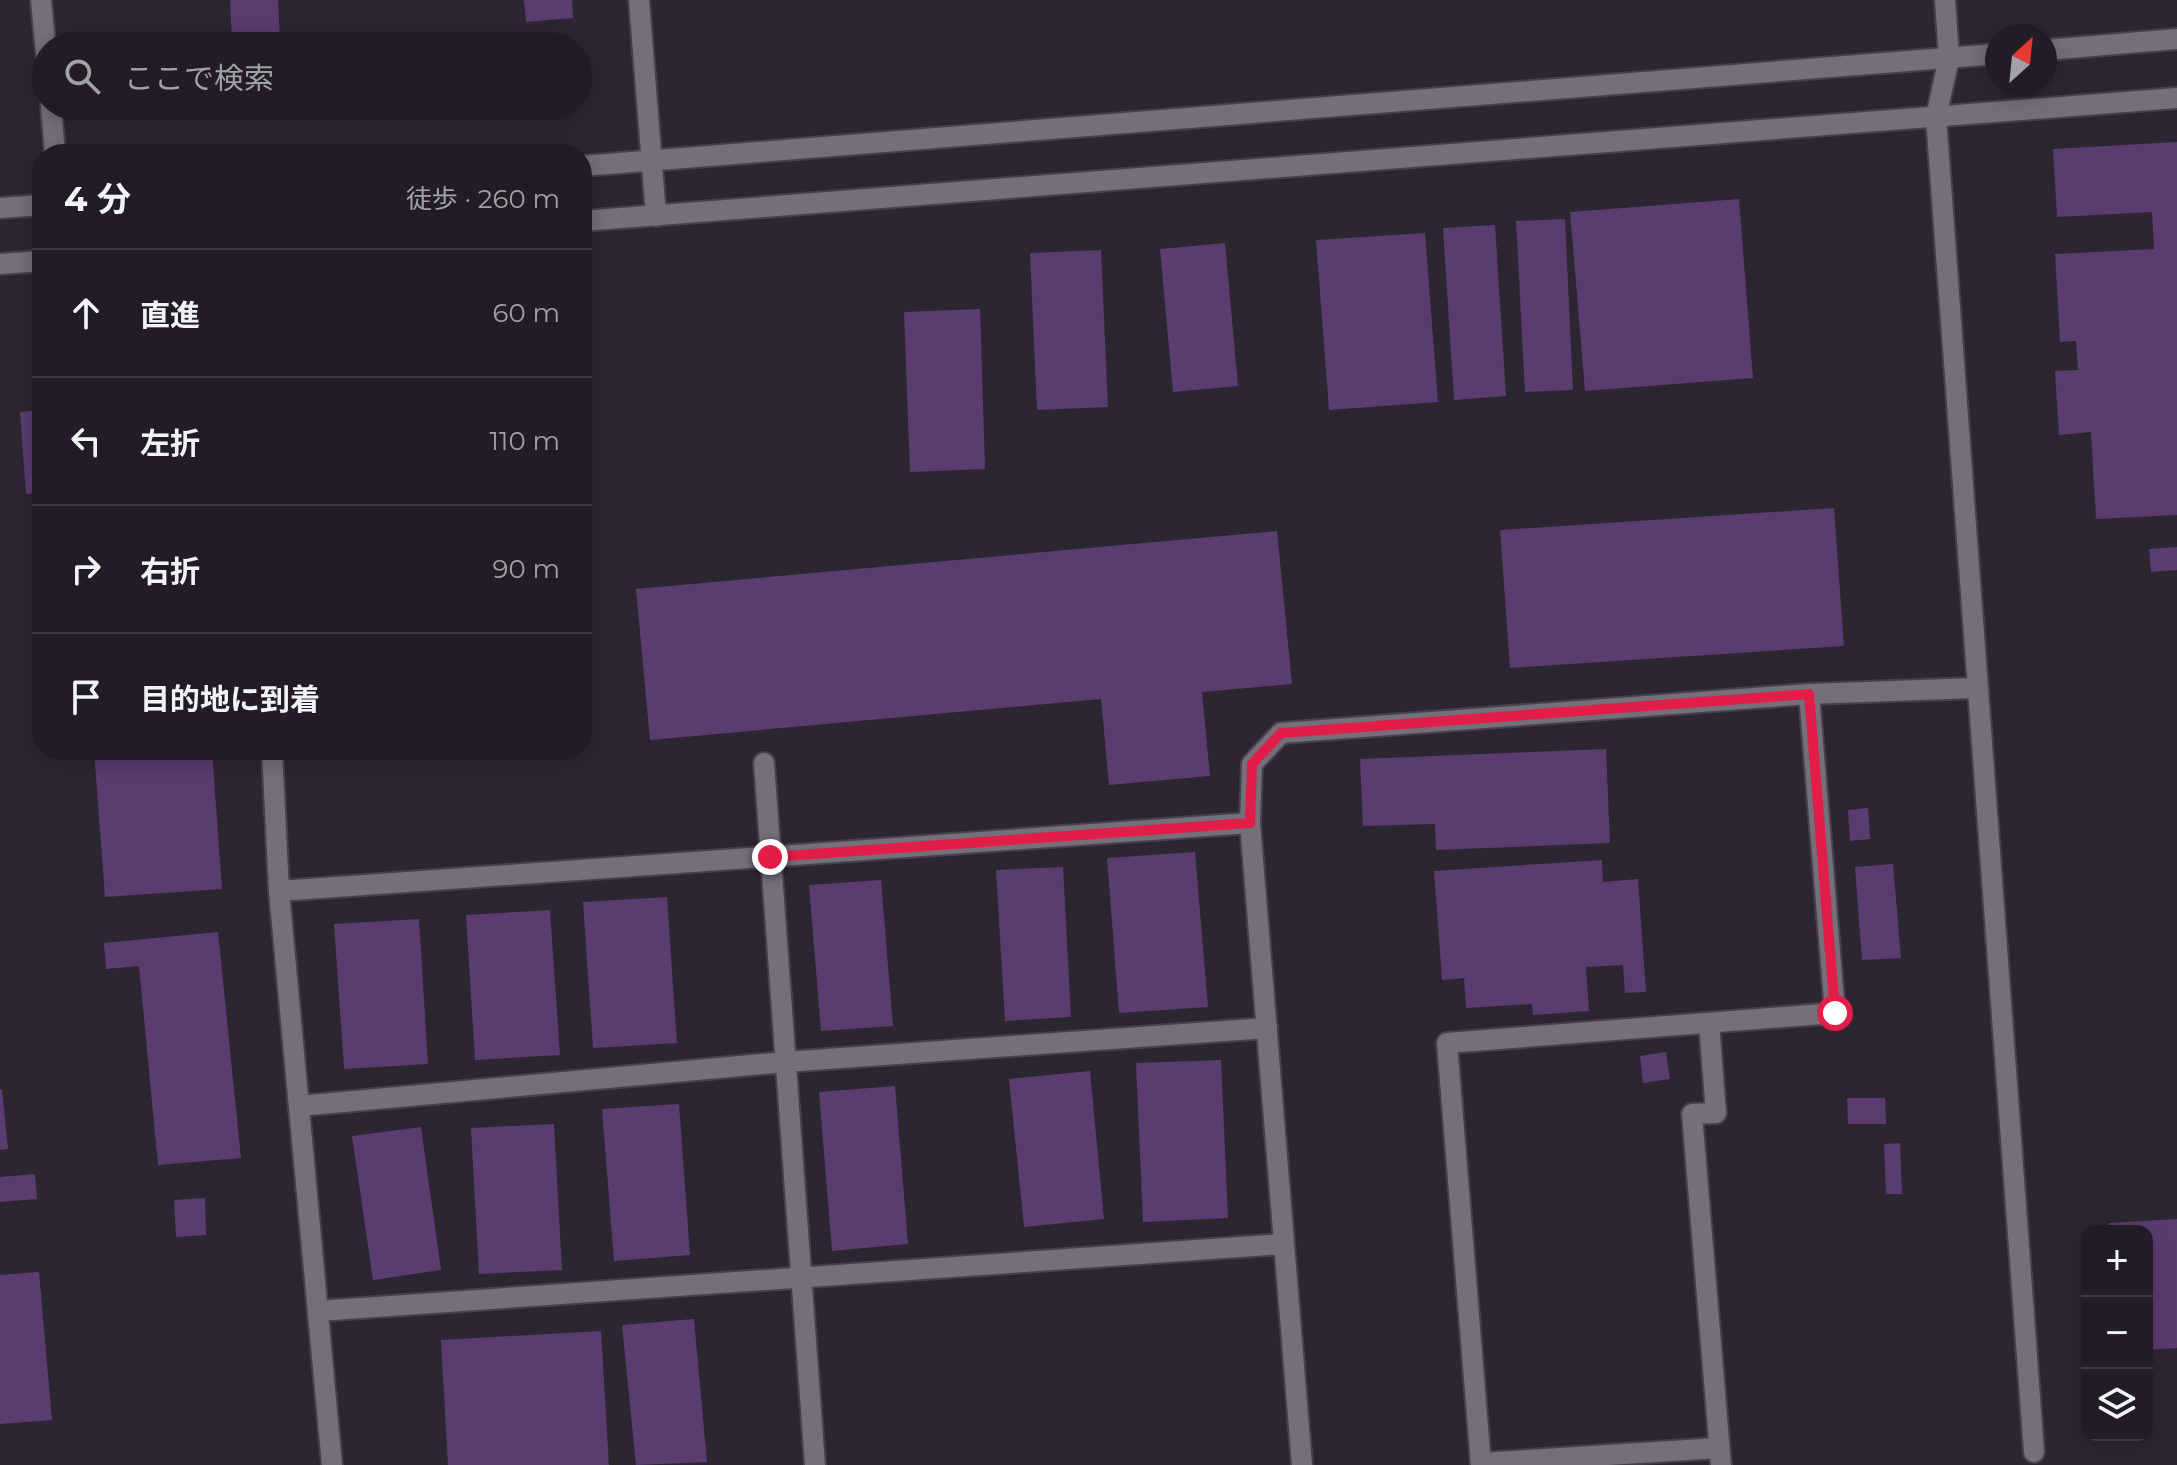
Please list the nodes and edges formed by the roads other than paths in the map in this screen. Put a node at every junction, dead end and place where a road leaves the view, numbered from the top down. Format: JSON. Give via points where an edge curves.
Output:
{"nodes":[{"id":1,"x":41,"y":0,"type":"edge"},
{"id":2,"x":639,"y":0,"type":"edge"},
{"id":3,"x":1945,"y":0,"type":"edge"},
{"id":4,"x":44,"y":32,"type":"edge"},
{"id":5,"x":2177,"y":39,"type":"edge"},
{"id":6,"x":2057,"y":49,"type":"edge"},
{"id":7,"x":1985,"y":55,"type":"edge"},
{"id":8,"x":1949,"y":58,"type":"junction"},
{"id":9,"x":2177,"y":98,"type":"edge"},
{"id":10,"x":1936,"y":117,"type":"junction"},
{"id":11,"x":52,"y":120,"type":"edge"},
{"id":12,"x":54,"y":144,"type":"edge"},
{"id":13,"x":654,"y":160,"type":"junction"},
{"id":14,"x":592,"y":165,"type":"edge"},
{"id":15,"x":32,"y":206,"type":"edge"},
{"id":16,"x":0,"y":208,"type":"edge"},
{"id":17,"x":656,"y":216,"type":"junction"},
{"id":18,"x":592,"y":220,"type":"edge"},
{"id":19,"x":32,"y":262,"type":"edge"},
{"id":20,"x":0,"y":264,"type":"edge"},
{"id":21,"x":1976,"y":688,"type":"junction"},
{"id":22,"x":1809,"y":694,"type":"junction"},
{"id":23,"x":272,"y":760,"type":"edge"},
{"id":24,"x":764,"y":763,"type":"dead end"},
{"id":25,"x":1250,"y":823,"type":"junction"},
{"id":26,"x":770,"y":857,"type":"junction"},
{"id":27,"x":279,"y":891,"type":"junction"},
{"id":28,"x":1709,"y":1023,"type":"junction"},
{"id":29,"x":1267,"y":1028,"type":"junction"},
{"id":30,"x":785,"y":1062,"type":"junction"},
{"id":31,"x":299,"y":1106,"type":"junction"},
{"id":32,"x":1284,"y":1244,"type":"junction"},
{"id":33,"x":801,"y":1275,"type":"junction"},
{"id":34,"x":318,"y":1311,"type":"junction"},
{"id":35,"x":2034,"y":1452,"type":"dead end"},
{"id":36,"x":1720,"y":1457,"type":"edge"},
{"id":37,"x":1481,"y":1464,"type":"edge"},
{"id":38,"x":332,"y":1465,"type":"edge"},
{"id":39,"x":815,"y":1465,"type":"edge"},
{"id":40,"x":1302,"y":1465,"type":"edge"}],
"edges":[{"from":1,"to":4,"type":"street"},
{"from":2,"to":13,"type":"street"},
{"from":3,"to":8,"type":"street"},
{"from":5,"to":6,"type":"street"},
{"from":7,"to":8,"type":"street"},
{"from":8,"to":10,"type":"street"},
{"from":8,"to":13,"type":"street"},
{"from":9,"to":10,"type":"street"},
{"from":10,"to":17,"type":"street"},
{"from":10,"to":21,"type":"street"},
{"from":11,"to":12,"type":"street"},
{"from":13,"to":14,"type":"street"},
{"from":13,"to":17,"type":"street"},
{"from":15,"to":16,"type":"street"},
{"from":17,"to":18,"type":"street"},
{"from":19,"to":20,"type":"street"},
{"from":21,"to":22,"type":"street"},
{"from":21,"to":35,"type":"street"},
{"from":22,"to":25,"type":"street","via":[[1281,733],[1252,764]]},
{"from":22,"to":28,"type":"street","via":[[1835,1013]]},
{"from":23,"to":27,"type":"street"},
{"from":24,"to":26,"type":"street"},
{"from":25,"to":26,"type":"street"},
{"from":25,"to":29,"type":"street"},
{"from":26,"to":27,"type":"street"},
{"from":26,"to":30,"type":"street"},
{"from":27,"to":31,"type":"street"},
{"from":28,"to":36,"type":"street","via":[[1716,1113],[1692,1114]]},
{"from":28,"to":37,"type":"street","via":[[1447,1043]]},
{"from":29,"to":30,"type":"street"},
{"from":29,"to":32,"type":"street"},
{"from":30,"to":31,"type":"street"},
{"from":30,"to":33,"type":"street"},
{"from":31,"to":34,"type":"street"},
{"from":32,"to":33,"type":"street"},
{"from":32,"to":40,"type":"street"},
{"from":33,"to":34,"type":"street"},
{"from":33,"to":39,"type":"street"},
{"from":34,"to":38,"type":"street"},
{"from":36,"to":37,"type":"street"}]}
